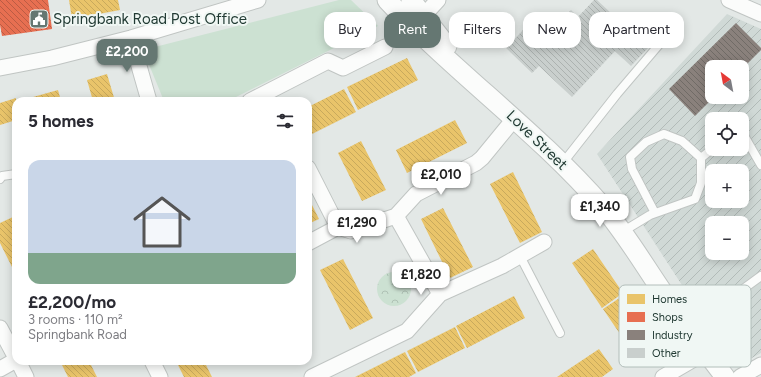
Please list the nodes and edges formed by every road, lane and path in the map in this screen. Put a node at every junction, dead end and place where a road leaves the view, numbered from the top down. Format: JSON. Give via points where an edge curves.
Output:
{"nodes":[{"id":1,"x":258,"y":0,"type":"edge"},
{"id":2,"x":387,"y":0,"type":"edge"},
{"id":3,"x":412,"y":0,"type":"edge"},
{"id":4,"x":438,"y":0,"type":"edge"},
{"id":5,"x":729,"y":0,"type":"edge"},
{"id":6,"x":405,"y":12,"type":"edge"},
{"id":7,"x":415,"y":12,"type":"edge"},
{"id":8,"x":427,"y":12,"type":"edge"},
{"id":9,"x":761,"y":14,"type":"edge"},
{"id":10,"x":131,"y":38,"type":"junction"},
{"id":11,"x":441,"y":46,"type":"edge"},
{"id":12,"x":384,"y":48,"type":"edge"},
{"id":13,"x":656,"y":48,"type":"edge"},
{"id":14,"x":0,"y":68,"type":"edge"},
{"id":15,"x":271,"y":96,"type":"edge"},
{"id":16,"x":148,"y":97,"type":"edge"},
{"id":17,"x":514,"y":119,"type":"junction"},
{"id":18,"x":749,"y":144,"type":"edge"},
{"id":19,"x":705,"y":154,"type":"edge"},
{"id":20,"x":700,"y":158,"type":"junction"},
{"id":21,"x":562,"y":164,"type":"junction"},
{"id":22,"x":761,"y":165,"type":"edge"},
{"id":23,"x":12,"y":175,"type":"edge"},
{"id":24,"x":312,"y":176,"type":"edge"},
{"id":25,"x":0,"y":179,"type":"edge"},
{"id":26,"x":655,"y":213,"type":"junction"},
{"id":27,"x":396,"y":216,"type":"junction"},
{"id":28,"x":338,"y":227,"type":"junction"},
{"id":29,"x":622,"y":232,"type":"junction"},
{"id":30,"x":312,"y":241,"type":"edge"},
{"id":31,"x":544,"y":242,"type":"dead end"},
{"id":32,"x":520,"y":256,"type":"junction"},
{"id":33,"x":761,"y":276,"type":"edge"},
{"id":34,"x":658,"y":285,"type":"edge"},
{"id":35,"x":749,"y":285,"type":"edge"},
{"id":36,"x":440,"y":294,"type":"junction"},
{"id":37,"x":0,"y":328,"type":"edge"},
{"id":38,"x":560,"y":333,"type":"dead end"},
{"id":39,"x":12,"y":351,"type":"edge"},
{"id":40,"x":12,"y":363,"type":"edge"},
{"id":41,"x":20,"y":365,"type":"edge"},
{"id":42,"x":154,"y":365,"type":"edge"},
{"id":43,"x":761,"y":365,"type":"edge"},
{"id":44,"x":680,"y":367,"type":"edge"},
{"id":45,"x":717,"y":367,"type":"edge"},
{"id":46,"x":0,"y":369,"type":"edge"},
{"id":47,"x":26,"y":377,"type":"edge"},
{"id":48,"x":160,"y":377,"type":"edge"},
{"id":49,"x":312,"y":377,"type":"edge"},
{"id":50,"x":663,"y":377,"type":"edge"},
{"id":51,"x":724,"y":377,"type":"edge"},
{"id":52,"x":740,"y":377,"type":"edge"}],
"edges":[{"from":1,"to":10,"type":"street"},
{"from":2,"to":6,"type":"street"},
{"from":3,"to":7,"type":"street"},
{"from":4,"to":8,"type":"street"},
{"from":5,"to":9,"type":"street"},
{"from":10,"to":14,"type":"street"},
{"from":10,"to":16,"type":"street"},
{"from":11,"to":17,"type":"street","name":"Love Street","via":[[473,81]]},
{"from":12,"to":15,"type":"street","via":[[343,68],[328,61]]},
{"from":13,"to":21,"type":"lane"},
{"from":17,"to":21,"type":"street","name":"Love Street"},
{"from":17,"to":27,"type":"street","via":[[476,163],[416,194]]},
{"from":18,"to":22,"type":"lane"},
{"from":19,"to":20,"type":"lane"},
{"from":20,"to":26,"type":"lane","via":[[700,183],[695,199]]},
{"from":20,"to":26,"type":"lane","via":[[682,141],[664,134],[646,142],[630,157],[632,169]]},
{"from":21,"to":29,"type":"street","name":"Love Street","via":[[603,207]]},
{"from":23,"to":25,"type":"lane","via":[[2,176]]},
{"from":24,"to":28,"type":"street"},
{"from":26,"to":29,"type":"lane"},
{"from":27,"to":28,"type":"street","via":[[352,231]]},
{"from":27,"to":36,"type":"street"},
{"from":28,"to":30,"type":"street"},
{"from":29,"to":34,"type":"street","name":"Love Street"},
{"from":31,"to":32,"type":"street"},
{"from":32,"to":36,"type":"street"},
{"from":32,"to":38,"type":"lane"},
{"from":33,"to":35,"type":"lane"},
{"from":36,"to":49,"type":"street","via":[[407,331]]},
{"from":37,"to":39,"type":"street"},
{"from":40,"to":46,"type":"street"},
{"from":41,"to":47,"type":"street"},
{"from":42,"to":48,"type":"street"},
{"from":43,"to":52,"type":"street"},
{"from":44,"to":50,"type":"street"},
{"from":45,"to":51,"type":"street","name":"Love Street"}]}
